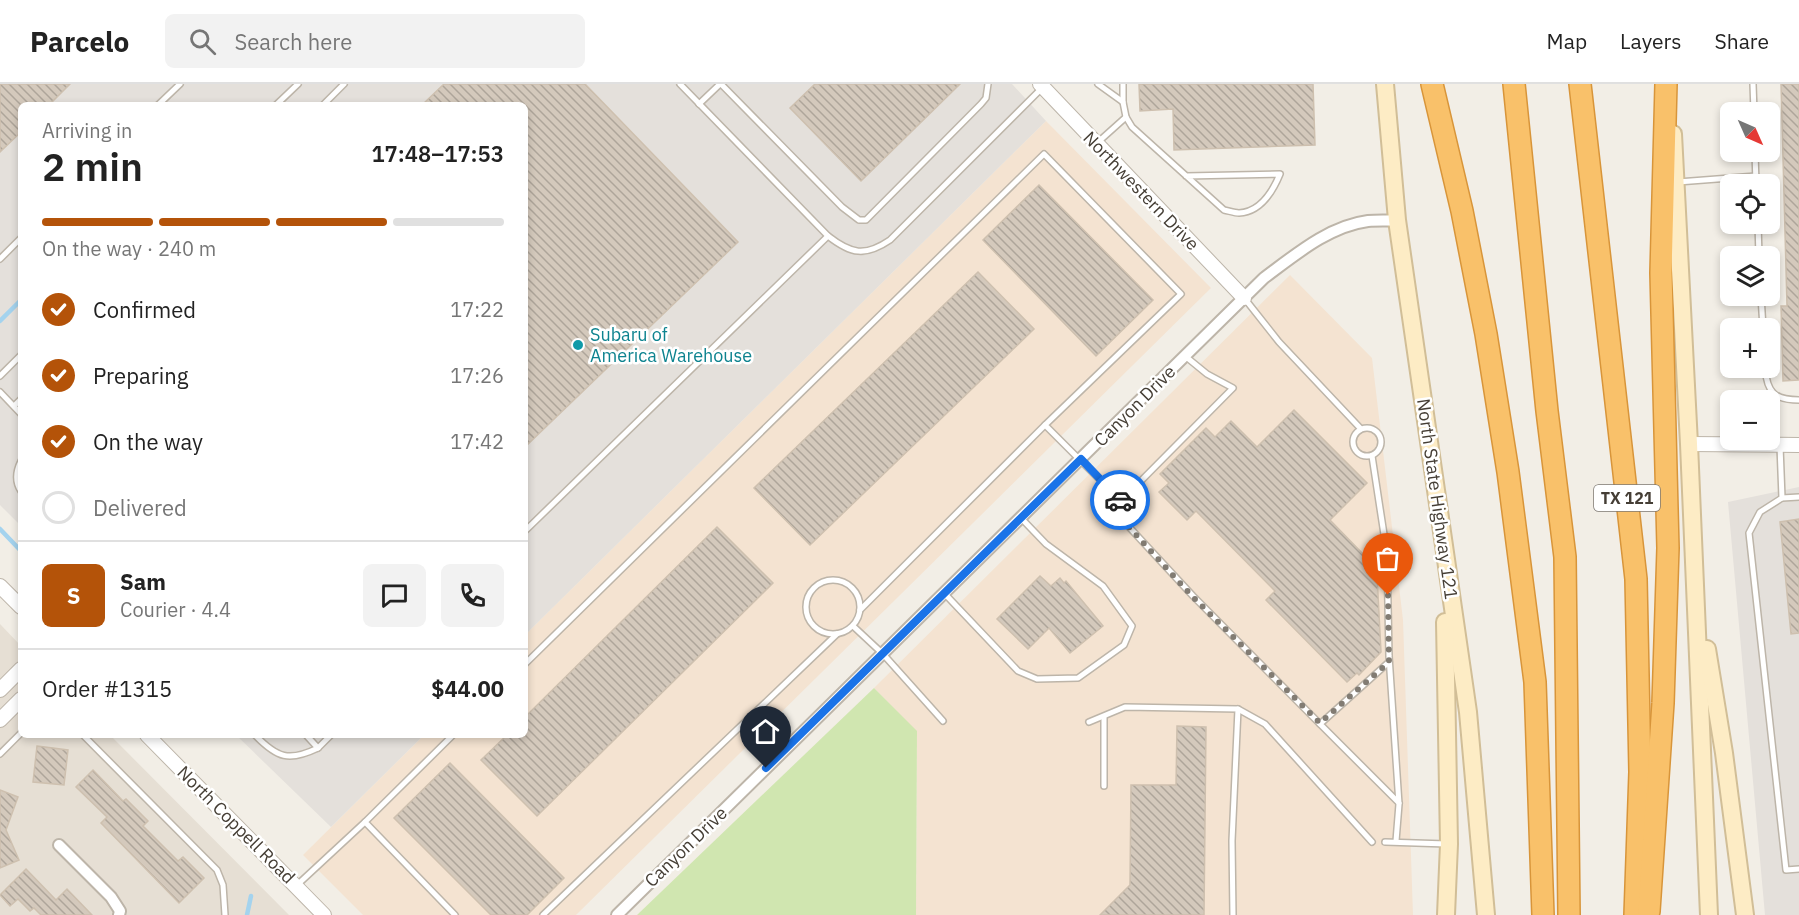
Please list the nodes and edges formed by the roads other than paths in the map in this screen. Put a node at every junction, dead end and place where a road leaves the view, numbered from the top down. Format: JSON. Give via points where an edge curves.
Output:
{"nodes":[{"id":1,"x":180,"y":84,"type":"edge"},
{"id":2,"x":298,"y":84,"type":"edge"},
{"id":3,"x":344,"y":84,"type":"edge"},
{"id":4,"x":680,"y":84,"type":"edge"},
{"id":5,"x":720,"y":84,"type":"edge"},
{"id":6,"x":988,"y":84,"type":"edge"},
{"id":7,"x":1098,"y":84,"type":"edge"},
{"id":8,"x":1123,"y":84,"type":"edge"},
{"id":9,"x":1385,"y":84,"type":"edge"},
{"id":10,"x":1432,"y":84,"type":"edge"},
{"id":11,"x":1514,"y":84,"type":"edge"},
{"id":12,"x":1580,"y":84,"type":"edge"},
{"id":13,"x":1669,"y":84,"type":"edge"},
{"id":14,"x":1753,"y":84,"type":"edge"},
{"id":15,"x":1041,"y":86,"type":"edge"},
{"id":16,"x":161,"y":102,"type":"edge"},
{"id":17,"x":279,"y":102,"type":"edge"},
{"id":18,"x":325,"y":102,"type":"edge"},
{"id":19,"x":1123,"y":102,"type":"junction"},
{"id":20,"x":1754,"y":102,"type":"edge"},
{"id":21,"x":699,"y":104,"type":"junction"},
{"id":22,"x":1126,"y":117,"type":"junction"},
{"id":23,"x":1095,"y":144,"type":"junction"},
{"id":24,"x":1186,"y":176,"type":"junction"},
{"id":25,"x":1720,"y":179,"type":"edge"},
{"id":26,"x":1676,"y":182,"type":"junction"},
{"id":27,"x":1397,"y":220,"type":"junction"},
{"id":28,"x":828,"y":236,"type":"junction"},
{"id":29,"x":18,"y":241,"type":"edge"},
{"id":30,"x":0,"y":259,"type":"edge"},
{"id":31,"x":1244,"y":298,"type":"junction"},
{"id":32,"x":1185,"y":356,"type":"junction"},
{"id":33,"x":18,"y":358,"type":"edge"},
{"id":34,"x":0,"y":376,"type":"edge"},
{"id":35,"x":1766,"y":378,"type":"edge"},
{"id":36,"x":0,"y":392,"type":"edge"},
{"id":37,"x":1799,"y":400,"type":"edge"},
{"id":38,"x":18,"y":402,"type":"edge"},
{"id":39,"x":14,"y":406,"type":"junction"},
{"id":40,"x":18,"y":411,"type":"edge"},
{"id":41,"x":1045,"y":425,"type":"junction"},
{"id":42,"x":1361,"y":429,"type":"junction"},
{"id":43,"x":1689,"y":444,"type":"junction"},
{"id":44,"x":1720,"y":444,"type":"edge"},
{"id":45,"x":1780,"y":444,"type":"joint"},
{"id":46,"x":1799,"y":445,"type":"edge"},
{"id":47,"x":1371,"y":456,"type":"junction"},
{"id":48,"x":1081,"y":459,"type":"junction"},
{"id":49,"x":18,"y":466,"type":"edge"},
{"id":50,"x":18,"y":485,"type":"edge"},
{"id":51,"x":1799,"y":497,"type":"edge"},
{"id":52,"x":1782,"y":498,"type":"junction"},
{"id":53,"x":1121,"y":501,"type":"junction"},
{"id":54,"x":1439,"y":513,"type":"junction"},
{"id":55,"x":1020,"y":518,"type":"junction"},
{"id":56,"x":528,"y":528,"type":"edge"},
{"id":57,"x":1695,"y":574,"type":"junction"},
{"id":58,"x":0,"y":586,"type":"edge"},
{"id":59,"x":944,"y":593,"type":"junction"},
{"id":60,"x":18,"y":604,"type":"edge"},
{"id":61,"x":860,"y":610,"type":"junction"},
{"id":62,"x":853,"y":626,"type":"junction"},
{"id":63,"x":837,"y":634,"type":"junction"},
{"id":64,"x":883,"y":654,"type":"junction"},
{"id":65,"x":528,"y":661,"type":"edge"},
{"id":66,"x":1389,"y":662,"type":"junction"},
{"id":67,"x":18,"y":672,"type":"edge"},
{"id":68,"x":0,"y":690,"type":"edge"},
{"id":69,"x":18,"y":702,"type":"edge"},
{"id":70,"x":1238,"y":709,"type":"junction"},
{"id":71,"x":1104,"y":717,"type":"junction"},
{"id":72,"x":0,"y":720,"type":"edge"},
{"id":73,"x":943,"y":721,"type":"dead end"},
{"id":74,"x":1089,"y":722,"type":"dead end"},
{"id":75,"x":1320,"y":723,"type":"junction"},
{"id":76,"x":18,"y":736,"type":"edge"},
{"id":77,"x":86,"y":738,"type":"edge"},
{"id":78,"x":150,"y":738,"type":"edge"},
{"id":79,"x":258,"y":738,"type":"edge"},
{"id":80,"x":309,"y":738,"type":"edge"},
{"id":81,"x":328,"y":738,"type":"edge"},
{"id":82,"x":450,"y":738,"type":"edge"},
{"id":83,"x":318,"y":748,"type":"junction"},
{"id":84,"x":0,"y":754,"type":"edge"},
{"id":85,"x":1104,"y":786,"type":"dead end"},
{"id":86,"x":1399,"y":804,"type":"junction"},
{"id":87,"x":365,"y":822,"type":"junction"},
{"id":88,"x":1372,"y":842,"type":"dead end"},
{"id":89,"x":1384,"y":842,"type":"dead end"},
{"id":90,"x":1396,"y":842,"type":"junction"},
{"id":91,"x":1449,"y":844,"type":"junction"},
{"id":92,"x":59,"y":845,"type":"dead end"},
{"id":93,"x":1799,"y":869,"type":"edge"},
{"id":94,"x":296,"y":886,"type":"junction"},
{"id":95,"x":1445,"y":912,"type":"edge"},
{"id":96,"x":119,"y":915,"type":"edge"},
{"id":97,"x":225,"y":915,"type":"edge"},
{"id":98,"x":324,"y":915,"type":"edge"},
{"id":99,"x":455,"y":915,"type":"edge"},
{"id":100,"x":543,"y":915,"type":"edge"},
{"id":101,"x":617,"y":915,"type":"edge"},
{"id":102,"x":1233,"y":915,"type":"edge"},
{"id":103,"x":1486,"y":915,"type":"edge"},
{"id":104,"x":1543,"y":915,"type":"edge"},
{"id":105,"x":1569,"y":915,"type":"edge"},
{"id":106,"x":1635,"y":915,"type":"edge"},
{"id":107,"x":1648,"y":915,"type":"edge"},
{"id":108,"x":1710,"y":915,"type":"edge"},
{"id":109,"x":1745,"y":915,"type":"edge"}],
"edges":[{"from":1,"to":16,"type":"lane"},
{"from":2,"to":17,"type":"lane"},
{"from":3,"to":18,"type":"lane"},
{"from":4,"to":21,"type":"lane"},
{"from":5,"to":6,"type":"lane","via":[[859,220],[866,220],[981,104]]},
{"from":5,"to":21,"type":"lane"},
{"from":7,"to":19,"type":"lane"},
{"from":8,"to":19,"type":"lane"},
{"from":9,"to":27,"type":"main road","name":"North State Highway 121"},
{"from":10,"to":104,"type":"highway","via":[[1462,211],[1508,472],[1535,682]]},
{"from":11,"to":105,"type":"highway","via":[[1565,557]]},
{"from":12,"to":106,"type":"highway","number":"TX 121","via":[[1636,579],[1640,772]]},
{"from":13,"to":26,"type":"main road"},
{"from":13,"to":107,"type":"highway","via":[[1661,273],[1668,548],[1663,704]]},
{"from":14,"to":20,"type":"lane"},
{"from":15,"to":23,"type":"street","name":"Northwestern Drive"},
{"from":15,"to":28,"type":"lane","via":[[890,240],[880,247],[857,251],[844,249]]},
{"from":19,"to":22,"type":"lane"},
{"from":21,"to":28,"type":"lane"},
{"from":22,"to":23,"type":"lane"},
{"from":22,"to":24,"type":"lane"},
{"from":23,"to":31,"type":"street","name":"Northwestern Drive"},
{"from":24,"to":24,"type":"lane","via":[[1224,210],[1240,213],[1268,198],[1280,174]]},
{"from":25,"to":26,"type":"lane"},
{"from":26,"to":43,"type":"main road"},
{"from":27,"to":31,"type":"street","name":"Canyon Drive","via":[[1367,221],[1322,237],[1264,278]]},
{"from":27,"to":54,"type":"main road","name":"North State Highway 121"},
{"from":28,"to":56,"type":"lane"},
{"from":29,"to":30,"type":"lane"},
{"from":31,"to":32,"type":"street","name":"Canyon Drive"},
{"from":31,"to":42,"type":"lane","via":[[1279,342]]},
{"from":32,"to":48,"type":"street","name":"Canyon Drive"},
{"from":32,"to":53,"type":"lane","via":[[1233,388]]},
{"from":33,"to":34,"type":"lane"},
{"from":35,"to":37,"type":"lane","via":[[1773,393]]},
{"from":36,"to":39,"type":"lane"},
{"from":38,"to":39,"type":"lane"},
{"from":39,"to":40,"type":"lane"},
{"from":41,"to":48,"type":"lane"},
{"from":41,"to":61,"type":"lane"},
{"from":41,"to":65,"type":"lane","via":[[1181,294],[1044,154]]},
{"from":42,"to":47,"type":"lane","via":[[1354,437],[1354,448],[1361,456]]},
{"from":42,"to":47,"type":"lane","via":[[1373,429],[1380,436],[1381,446]]},
{"from":43,"to":44,"type":"street"},
{"from":43,"to":57,"type":"main road"},
{"from":45,"to":46,"type":"street"},
{"from":45,"to":52,"type":"lane"},
{"from":47,"to":66,"type":"lane","via":[[1387,554]]},
{"from":48,"to":53,"type":"lane"},
{"from":48,"to":55,"type":"street","name":"Canyon Drive"},
{"from":49,"to":50,"type":"lane"},
{"from":51,"to":52,"type":"lane"},
{"from":52,"to":93,"type":"lane","via":[[1760,512],[1749,533],[1786,870]]},
{"from":53,"to":75,"type":"lane","via":[[1117,514],[1192,596]]},
{"from":54,"to":91,"type":"main road","via":[[1446,641]]},
{"from":54,"to":103,"type":"main road","name":"North State Highway 121","via":[[1468,712]]},
{"from":55,"to":59,"type":"street","name":"Canyon Drive"},
{"from":55,"to":59,"type":"lane","via":[[1046,544],[1103,586],[1132,626],[1124,645],[1078,678],[1037,679],[1018,671]]},
{"from":57,"to":108,"type":"main road"},
{"from":57,"to":109,"type":"main road"},
{"from":58,"to":60,"type":"street"},
{"from":59,"to":64,"type":"street","name":"Canyon Drive"},
{"from":61,"to":62,"type":"lane"},
{"from":61,"to":63,"type":"lane","via":[[850,586],[833,580],[816,586],[807,601],[809,618],[820,631]]},
{"from":62,"to":63,"type":"lane"},
{"from":62,"to":64,"type":"lane"},
{"from":63,"to":100,"type":"lane"},
{"from":64,"to":73,"type":"lane"},
{"from":64,"to":101,"type":"street","name":"Canyon Drive"},
{"from":66,"to":75,"type":"lane"},
{"from":66,"to":86,"type":"lane"},
{"from":67,"to":68,"type":"street"},
{"from":69,"to":72,"type":"street"},
{"from":70,"to":71,"type":"lane","via":[[1125,707]]},
{"from":70,"to":88,"type":"lane","via":[[1265,724]]},
{"from":70,"to":102,"type":"lane"},
{"from":71,"to":74,"type":"lane"},
{"from":71,"to":85,"type":"lane"},
{"from":75,"to":86,"type":"lane"},
{"from":76,"to":84,"type":"lane"},
{"from":77,"to":97,"type":"lane","via":[[217,870],[223,885]]},
{"from":78,"to":94,"type":"street","name":"North Coppell Road"},
{"from":79,"to":83,"type":"lane","via":[[271,750],[288,757]]},
{"from":80,"to":83,"type":"lane"},
{"from":81,"to":83,"type":"lane"},
{"from":82,"to":87,"type":"lane"},
{"from":86,"to":90,"type":"lane"},
{"from":87,"to":94,"type":"lane"},
{"from":87,"to":99,"type":"lane"},
{"from":89,"to":90,"type":"lane"},
{"from":90,"to":91,"type":"lane"},
{"from":91,"to":95,"type":"main road"},
{"from":92,"to":96,"type":"street","via":[[111,897]]},
{"from":94,"to":98,"type":"street","name":"North Coppell Road"}]}
